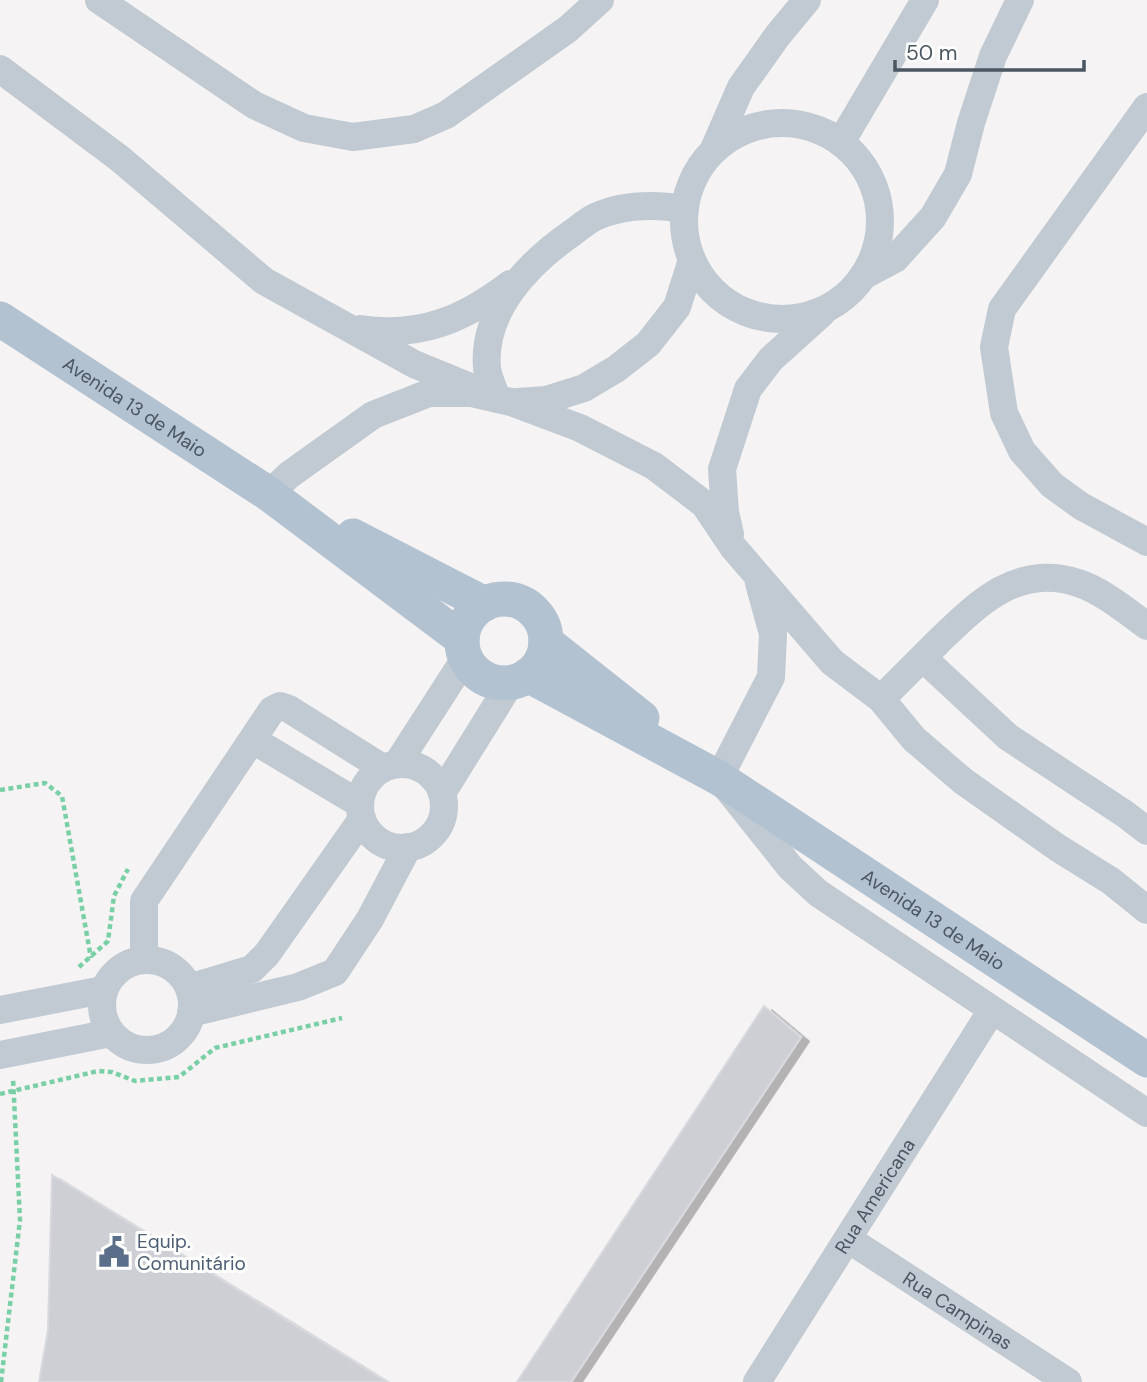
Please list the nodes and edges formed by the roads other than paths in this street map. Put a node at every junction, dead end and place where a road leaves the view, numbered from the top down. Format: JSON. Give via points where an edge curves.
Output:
{"nodes":[{"id":1,"x":99,"y":0,"type":"edge"},
{"id":2,"x":600,"y":0,"type":"edge"},
{"id":3,"x":807,"y":0,"type":"edge"},
{"id":4,"x":925,"y":0,"type":"edge"},
{"id":5,"x":1020,"y":0,"type":"edge"},
{"id":6,"x":0,"y":69,"type":"edge"},
{"id":7,"x":1147,"y":107,"type":"edge"},
{"id":8,"x":841,"y":142,"type":"junction"},
{"id":9,"x":713,"y":151,"type":"junction"},
{"id":10,"x":685,"y":209,"type":"junction"},
{"id":11,"x":692,"y":260,"type":"junction"},
{"id":12,"x":520,"y":276,"type":"junction"},
{"id":13,"x":863,"y":276,"type":"junction"},
{"id":14,"x":825,"y":311,"type":"junction"},
{"id":15,"x":0,"y":319,"type":"edge"},
{"id":16,"x":348,"y":327,"type":"junction"},
{"id":17,"x":511,"y":402,"type":"junction"},
{"id":18,"x":269,"y":494,"type":"junction"},
{"id":19,"x":1147,"y":542,"type":"edge"},
{"id":20,"x":733,"y":547,"type":"junction"},
{"id":21,"x":756,"y":573,"type":"junction"},
{"id":22,"x":485,"y":604,"type":"junction"},
{"id":23,"x":1147,"y":626,"type":"edge"},
{"id":24,"x":546,"y":642,"type":"junction"},
{"id":25,"x":464,"y":648,"type":"junction"},
{"id":26,"x":923,"y":658,"type":"junction"},
{"id":27,"x":519,"y":679,"type":"junction"},
{"id":28,"x":881,"y":699,"type":"junction"},
{"id":29,"x":253,"y":740,"type":"junction"},
{"id":30,"x":390,"y":766,"type":"junction"},
{"id":31,"x":719,"y":778,"type":"junction"},
{"id":32,"x":442,"y":793,"type":"junction"},
{"id":33,"x":361,"y":811,"type":"junction"},
{"id":34,"x":1147,"y":831,"type":"edge"},
{"id":35,"x":408,"y":847,"type":"junction"},
{"id":36,"x":1147,"y":910,"type":"edge"},
{"id":37,"x":144,"y":960,"type":"junction"},
{"id":38,"x":103,"y":990,"type":"junction"},
{"id":39,"x":190,"y":1001,"type":"junction"},
{"id":40,"x":0,"y":1010,"type":"edge"},
{"id":41,"x":992,"y":1010,"type":"junction"},
{"id":42,"x":111,"y":1033,"type":"junction"},
{"id":43,"x":6,"y":1054,"type":"edge"},
{"id":44,"x":1147,"y":1060,"type":"edge"},
{"id":45,"x":1147,"y":1113,"type":"edge"},
{"id":46,"x":848,"y":1239,"type":"junction"},
{"id":47,"x":1036,"y":1373,"type":"edge"},
{"id":48,"x":757,"y":1382,"type":"edge"},
{"id":49,"x":1068,"y":1382,"type":"edge"}],
"edges":[{"from":1,"to":2,"type":"street","via":[[254,105],[304,128],[353,137],[414,129],[446,115],[568,29]]},
{"from":3,"to":9,"type":"street","via":[[741,87]]},
{"from":4,"to":8,"type":"street"},
{"from":5,"to":13,"type":"street","via":[[993,56],[958,174],[933,217],[895,259]]},
{"from":6,"to":16,"type":"street","via":[[119,158],[264,281]]},
{"from":7,"to":19,"type":"street","via":[[1002,309],[994,346],[1004,413],[1022,451],[1052,485]]},
{"from":8,"to":9,"type":"street","via":[[807,125],[775,122],[744,130]]},
{"from":8,"to":13,"type":"street","via":[[863,166],[877,202],[877,241]]},
{"from":9,"to":10,"type":"street","via":[[691,183]]},
{"from":10,"to":11,"type":"street"},
{"from":10,"to":12,"type":"street","via":[[632,206],[595,217]]},
{"from":11,"to":14,"type":"street","via":[[713,292],[744,313],[782,321]]},
{"from":11,"to":17,"type":"street","via":[[677,307],[648,344],[584,388],[546,400]]},
{"from":12,"to":16,"type":"street","via":[[452,320],[385,333]]},
{"from":12,"to":16,"type":"street","via":[[499,311],[488,342],[487,370],[497,399],[414,364]]},
{"from":13,"to":14,"type":"street"},
{"from":14,"to":20,"type":"street","via":[[771,359],[748,389],[722,469]]},
{"from":15,"to":18,"type":"main road","name":"Avenida 13 de Maio"},
{"from":17,"to":18,"type":"street","via":[[472,393],[429,393],[373,415]]},
{"from":17,"to":20,"type":"street","via":[[580,428],[654,466],[704,504]]},
{"from":18,"to":22,"type":"main road"},
{"from":18,"to":25,"type":"main road"},
{"from":20,"to":21,"type":"street"},
{"from":21,"to":28,"type":"street","via":[[832,662]]},
{"from":21,"to":31,"type":"street","via":[[774,634],[771,677]]},
{"from":22,"to":24,"type":"main road","via":[[499,599],[527,605],[545,628]]},
{"from":22,"to":25,"type":"main road","via":[[469,618]]},
{"from":23,"to":26,"type":"street","via":[[1080,583],[1049,576],[994,593],[968,612]]},
{"from":24,"to":27,"type":"main road","via":[[543,656]]},
{"from":24,"to":31,"type":"main road"},
{"from":25,"to":27,"type":"main road","via":[[471,666],[482,676],[496,682]]},
{"from":25,"to":30,"type":"street"},
{"from":26,"to":28,"type":"street"},
{"from":26,"to":34,"type":"street","via":[[1008,737]]},
{"from":27,"to":31,"type":"main road"},
{"from":27,"to":32,"type":"street"},
{"from":28,"to":36,"type":"street","via":[[914,739],[963,781]]},
{"from":29,"to":30,"type":"street","via":[[272,710],[281,706]]},
{"from":29,"to":33,"type":"street"},
{"from":29,"to":37,"type":"street","via":[[144,901]]},
{"from":30,"to":32,"type":"street","via":[[411,765],[425,771]]},
{"from":30,"to":33,"type":"street","via":[[371,777],[363,790]]},
{"from":31,"to":41,"type":"street","via":[[790,867],[818,893]]},
{"from":31,"to":44,"type":"main road","name":"Avenida 13 de Maio"},
{"from":32,"to":35,"type":"street","via":[[444,807],[438,828],[422,843]]},
{"from":33,"to":35,"type":"street","via":[[369,832],[380,842]]},
{"from":33,"to":39,"type":"street","via":[[267,954],[252,969]]},
{"from":35,"to":39,"type":"street","via":[[335,972],[298,988]]},
{"from":37,"to":38,"type":"street","via":[[126,964]]},
{"from":37,"to":39,"type":"street","via":[[173,968]]},
{"from":38,"to":40,"type":"street"},
{"from":38,"to":42,"type":"street","via":[[103,1020]]},
{"from":39,"to":42,"type":"street","via":[[186,1027],[177,1039],[158,1049],[135,1049]]},
{"from":41,"to":45,"type":"street"},
{"from":41,"to":46,"type":"street","name":"Rua Americana"},
{"from":42,"to":43,"type":"street"},
{"from":46,"to":47,"type":"street","name":"Rua Campinas"},
{"from":46,"to":48,"type":"street","name":"Rua Americana"},
{"from":47,"to":49,"type":"street","name":"Rua Campinas"}]}
